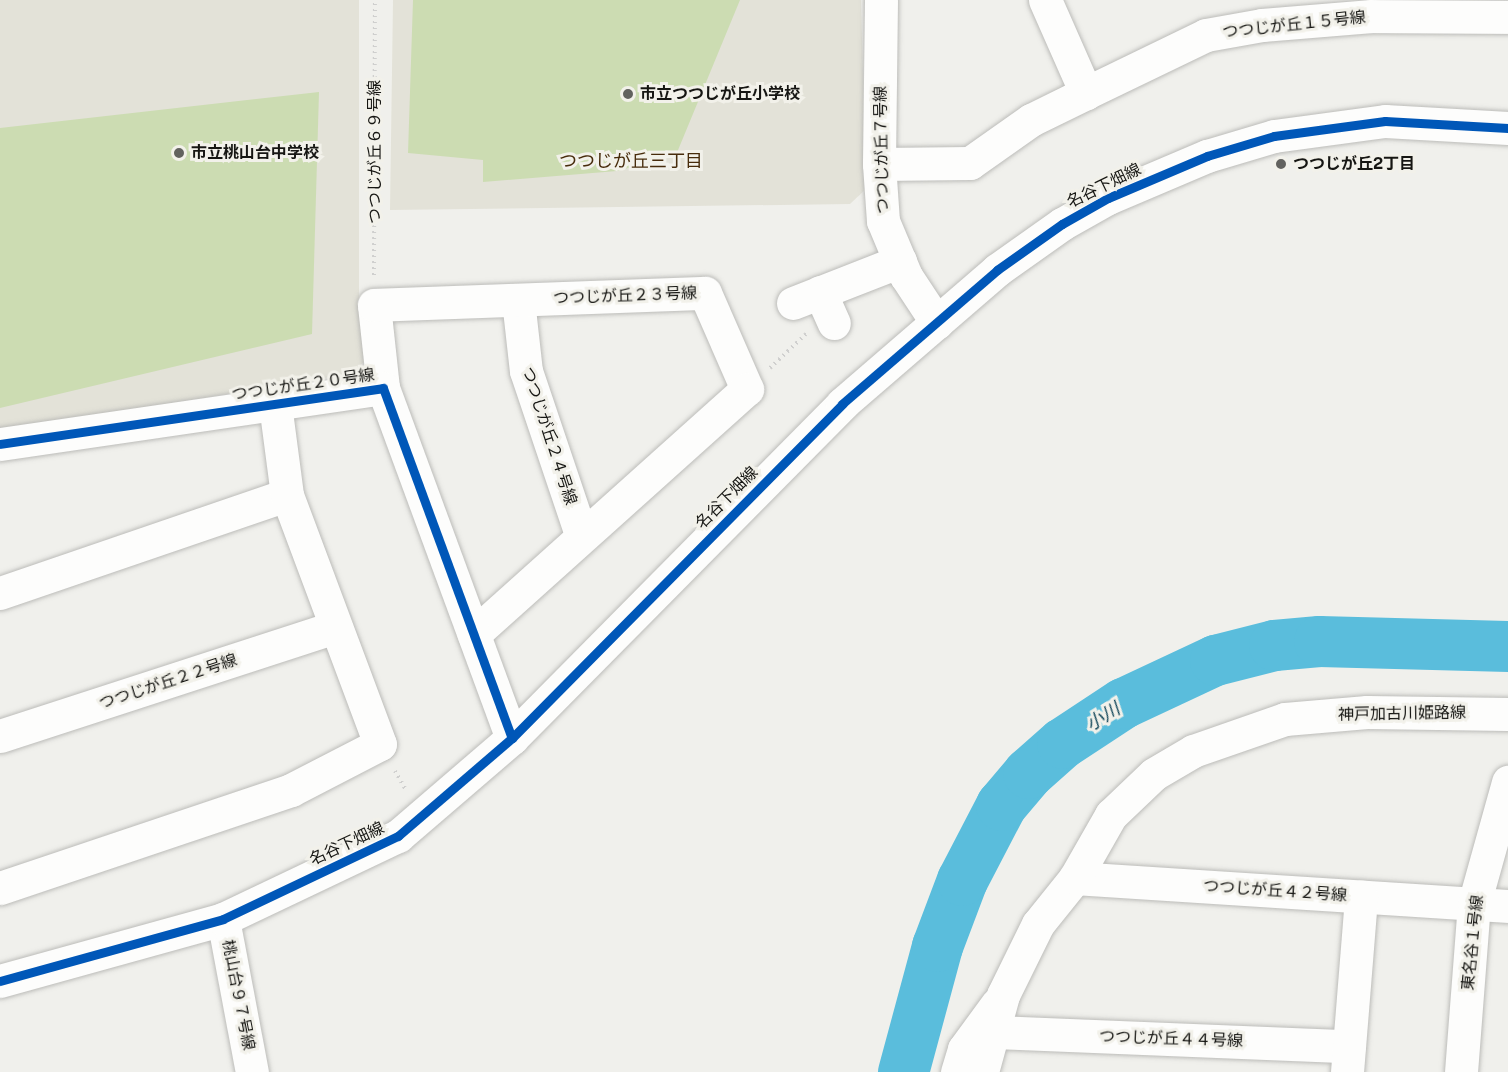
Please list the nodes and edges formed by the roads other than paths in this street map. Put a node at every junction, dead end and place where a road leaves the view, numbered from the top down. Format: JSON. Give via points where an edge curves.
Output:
{"nodes":[{"id":1,"x":881,"y":0,"type":"edge"},
{"id":2,"x":1045,"y":0,"type":"edge"},
{"id":3,"x":1508,"y":17,"type":"edge"},
{"id":4,"x":1086,"y":93,"type":"junction"},
{"id":5,"x":1508,"y":128,"type":"edge"},
{"id":6,"x":879,"y":164,"type":"junction"},
{"id":7,"x":900,"y":261,"type":"junction"},
{"id":8,"x":518,"y":300,"type":"junction"},
{"id":9,"x":819,"y":308,"type":"road end"},
{"id":10,"x":937,"y":323,"type":"junction"},
{"id":11,"x":384,"y":388,"type":"junction"},
{"id":12,"x":275,"y":404,"type":"junction"},
{"id":13,"x":0,"y":444,"type":"edge"},
{"id":14,"x":286,"y":495,"type":"junction"},
{"id":15,"x":581,"y":534,"type":"junction"},
{"id":16,"x":0,"y":592,"type":"edge"},
{"id":17,"x":336,"y":627,"type":"junction"},
{"id":18,"x":474,"y":634,"type":"junction"},
{"id":19,"x":1508,"y":714,"type":"edge"},
{"id":20,"x":0,"y":736,"type":"edge"},
{"id":21,"x":512,"y":738,"type":"junction"},
{"id":22,"x":1508,"y":782,"type":"edge"},
{"id":23,"x":1075,"y":878,"type":"junction"},
{"id":24,"x":0,"y":888,"type":"edge"},
{"id":25,"x":1361,"y":897,"type":"junction"},
{"id":26,"x":1474,"y":904,"type":"junction"},
{"id":27,"x":1508,"y":906,"type":"edge"},
{"id":28,"x":223,"y":919,"type":"junction"},
{"id":29,"x":0,"y":981,"type":"edge"},
{"id":30,"x":1004,"y":995,"type":"junction"},
{"id":31,"x":993,"y":1032,"type":"junction"},
{"id":32,"x":1348,"y":1059,"type":"edge"},
{"id":33,"x":252,"y":1072,"type":"edge"},
{"id":34,"x":957,"y":1072,"type":"edge"},
{"id":35,"x":982,"y":1072,"type":"edge"},
{"id":36,"x":1461,"y":1072,"type":"edge"}],
"edges":[{"from":1,"to":6,"type":"street","name":"つつじが丘７号線"},
{"from":2,"to":4,"type":"street"},
{"from":3,"to":4,"type":"street","name":"つつじが丘１５号線","via":[[1372,16],[1206,35]]},
{"from":4,"to":6,"type":"street","name":"つつじが丘１５号線","via":[[1031,120],[970,163]]},
{"from":5,"to":10,"type":"street","name":"名谷下畑線","via":[[1385,121],[1274,136],[1207,156],[1108,198],[1062,224],[997,270]]},
{"from":6,"to":7,"type":"street","name":"つつじが丘７号線","via":[[883,221]]},
{"from":7,"to":9,"type":"street"},
{"from":7,"to":10,"type":"street","name":"つつじが丘７号線"},
{"from":8,"to":11,"type":"street","name":"つつじが丘２３号線","via":[[374,304]]},
{"from":8,"to":15,"type":"street","name":"つつじが丘２４号線","via":[[526,371]]},
{"from":8,"to":15,"type":"street","name":"つつじが丘２３号線","via":[[705,293],[747,389]]},
{"from":10,"to":21,"type":"street","name":"名谷下畑線","via":[[842,404]]},
{"from":11,"to":12,"type":"street","name":"つつじが丘２０号線"},
{"from":11,"to":18,"type":"street","name":"つつじが丘２０号線"},
{"from":12,"to":13,"type":"street","name":"つつじが丘２０号線"},
{"from":12,"to":14,"type":"street"},
{"from":14,"to":16,"type":"street"},
{"from":14,"to":17,"type":"street"},
{"from":15,"to":18,"type":"street"},
{"from":17,"to":20,"type":"street","name":"つつじが丘２２号線"},
{"from":17,"to":24,"type":"street","via":[[380,744],[291,790]]},
{"from":18,"to":21,"type":"street","name":"つつじが丘２０号線"},
{"from":19,"to":23,"type":"street","name":"神戸加古川姫路線","via":[[1367,711],[1285,719],[1240,732],[1192,751],[1154,774],[1111,815]]},
{"from":21,"to":28,"type":"street","name":"名谷下畑線","via":[[398,836]]},
{"from":22,"to":26,"type":"street","name":"東名谷１号線"},
{"from":23,"to":25,"type":"street","name":"つつじが丘４２号線"},
{"from":23,"to":30,"type":"street","name":"神戸加古川姫路線","via":[[1038,924]]},
{"from":25,"to":26,"type":"street","name":"つつじが丘４２号線"},
{"from":25,"to":32,"type":"street"},
{"from":26,"to":27,"type":"street","name":"つつじが丘４２号線"},
{"from":26,"to":36,"type":"street","name":"東名谷１号線"},
{"from":28,"to":29,"type":"street","name":"名谷下畑線"},
{"from":28,"to":33,"type":"street","name":"桃山台９７号線"},
{"from":30,"to":31,"type":"street","name":"神戸加古川姫路線"},
{"from":30,"to":34,"type":"street","via":[[964,1049]]},
{"from":31,"to":32,"type":"street","name":"つつじが丘４４号線"},
{"from":31,"to":35,"type":"street","name":"神戸加古川姫路線"}]}
